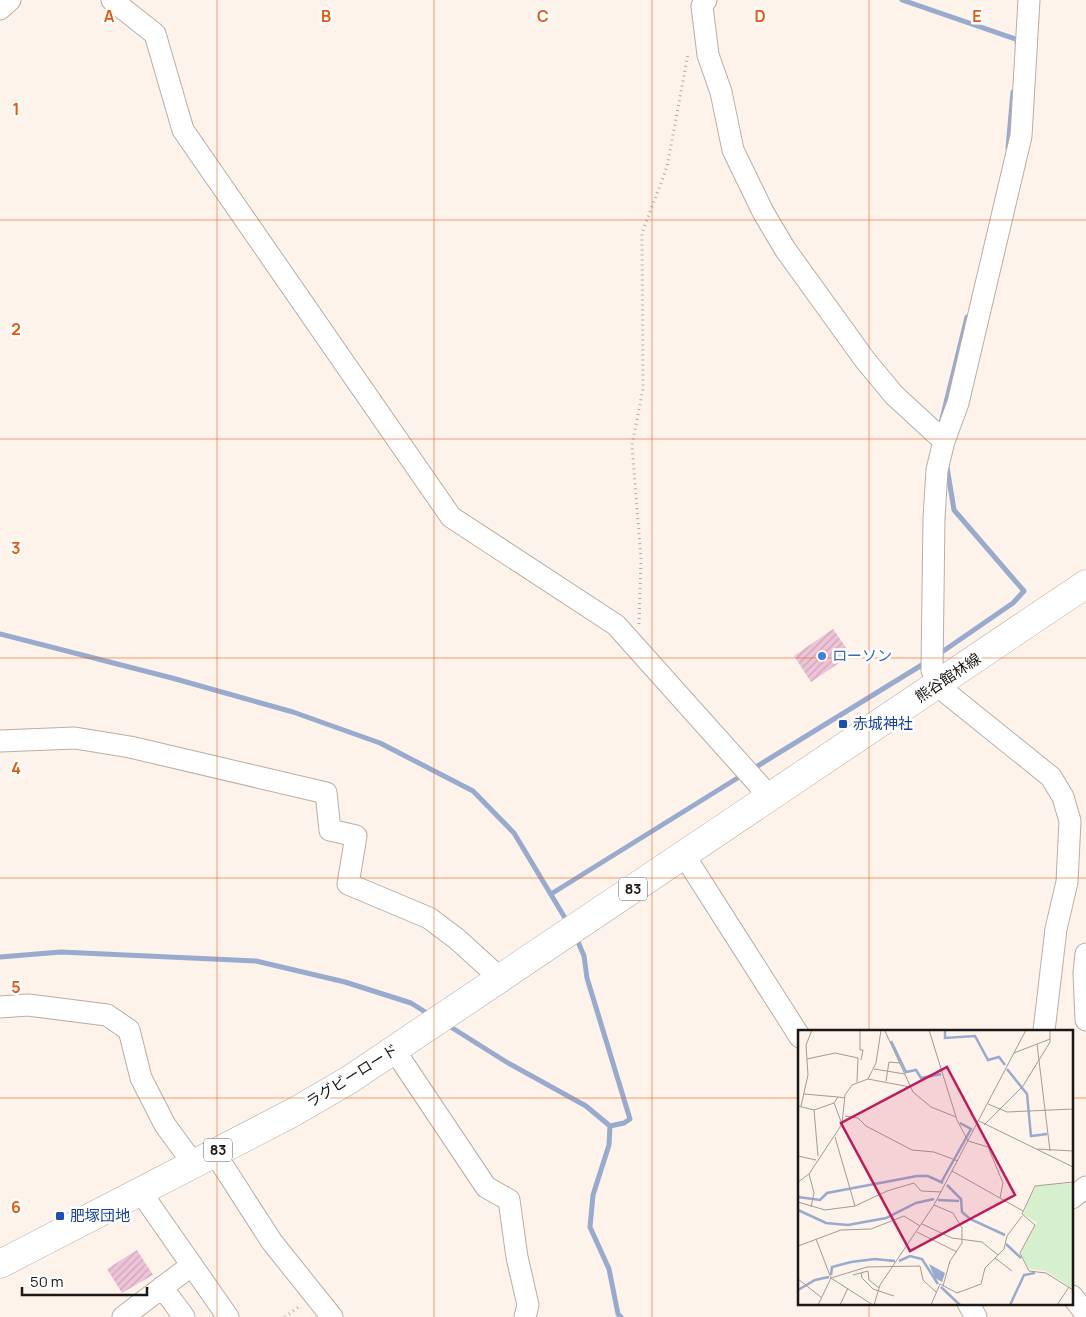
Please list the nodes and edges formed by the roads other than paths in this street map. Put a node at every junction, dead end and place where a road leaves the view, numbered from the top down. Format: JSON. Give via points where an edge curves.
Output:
{"nodes":[{"id":1,"x":112,"y":0,"type":"edge"},
{"id":2,"x":1029,"y":0,"type":"edge"},
{"id":3,"x":702,"y":6,"type":"edge"},
{"id":4,"x":944,"y":440,"type":"junction"},
{"id":5,"x":1086,"y":584,"type":"edge"},
{"id":6,"x":938,"y":686,"type":"junction"},
{"id":7,"x":0,"y":741,"type":"edge"},
{"id":8,"x":763,"y":788,"type":"junction"},
{"id":9,"x":684,"y":855,"type":"junction"},
{"id":10,"x":1086,"y":954,"type":"edge"},
{"id":11,"x":501,"y":979,"type":"junction"},
{"id":12,"x":0,"y":1007,"type":"edge"},
{"id":13,"x":1086,"y":1020,"type":"edge"},
{"id":14,"x":1044,"y":1030,"type":"edge"},
{"id":15,"x":798,"y":1034,"type":"edge"},
{"id":16,"x":395,"y":1051,"type":"junction"},
{"id":17,"x":203,"y":1158,"type":"junction"},
{"id":18,"x":1086,"y":1187,"type":"edge"},
{"id":19,"x":140,"y":1191,"type":"junction"},
{"id":20,"x":1074,"y":1196,"type":"edge"},
{"id":21,"x":0,"y":1264,"type":"edge"},
{"id":22,"x":192,"y":1265,"type":"junction"},
{"id":23,"x":162,"y":1287,"type":"junction"},
{"id":24,"x":1074,"y":1299,"type":"edge"},
{"id":25,"x":969,"y":1304,"type":"edge"},
{"id":26,"x":1086,"y":1314,"type":"edge"},
{"id":27,"x":123,"y":1317,"type":"edge"},
{"id":28,"x":184,"y":1317,"type":"edge"},
{"id":29,"x":228,"y":1317,"type":"edge"},
{"id":30,"x":332,"y":1317,"type":"edge"},
{"id":31,"x":525,"y":1317,"type":"edge"},
{"id":32,"x":976,"y":1317,"type":"edge"}],
"edges":[{"from":1,"to":8,"type":"street","via":[[155,34],[183,130],[451,517],[616,626]]},
{"from":2,"to":4,"type":"street","via":[[1021,136],[958,403]]},
{"from":3,"to":4,"type":"street","via":[[708,55],[719,83],[733,150],[763,212],[785,250],[865,360],[894,395]]},
{"from":4,"to":6,"type":"street","via":[[937,470],[934,518],[932,670]]},
{"from":5,"to":6,"type":"main road","name":"熊谷館林線","number":"83"},
{"from":6,"to":8,"type":"main road","name":"熊谷館林線","number":"83"},
{"from":6,"to":14,"type":"street","via":[[1051,777],[1063,797],[1070,821],[1067,882],[1056,929]]},
{"from":7,"to":11,"type":"street","via":[[75,738],[130,747],[326,793],[330,830],[356,836],[348,884],[429,918],[458,939]]},
{"from":8,"to":9,"type":"main road","name":"熊谷館林線","number":"83"},
{"from":9,"to":11,"type":"main road","name":"ラグビーロード","number":"83"},
{"from":9,"to":15,"type":"street"},
{"from":10,"to":13,"type":"street"},
{"from":11,"to":16,"type":"main road","name":"ラグビーロード","number":"83"},
{"from":12,"to":17,"type":"street","via":[[28,1005],[107,1015],[129,1030],[141,1078],[164,1125]]},
{"from":16,"to":17,"type":"main road","name":"ラグビーロード","number":"83","via":[[294,1112]]},
{"from":16,"to":31,"type":"street","via":[[486,1188],[509,1200],[528,1305]]},
{"from":17,"to":19,"type":"main road","name":"ラグビーロード","number":"83"},
{"from":17,"to":30,"type":"street"},
{"from":18,"to":20,"type":"street"},
{"from":19,"to":21,"type":"main road","name":"ラグビーロード","number":"83"},
{"from":19,"to":22,"type":"street"},
{"from":22,"to":23,"type":"street"},
{"from":22,"to":29,"type":"street"},
{"from":23,"to":27,"type":"street"},
{"from":23,"to":28,"type":"street"},
{"from":24,"to":26,"type":"street"},
{"from":25,"to":32,"type":"street"}]}
